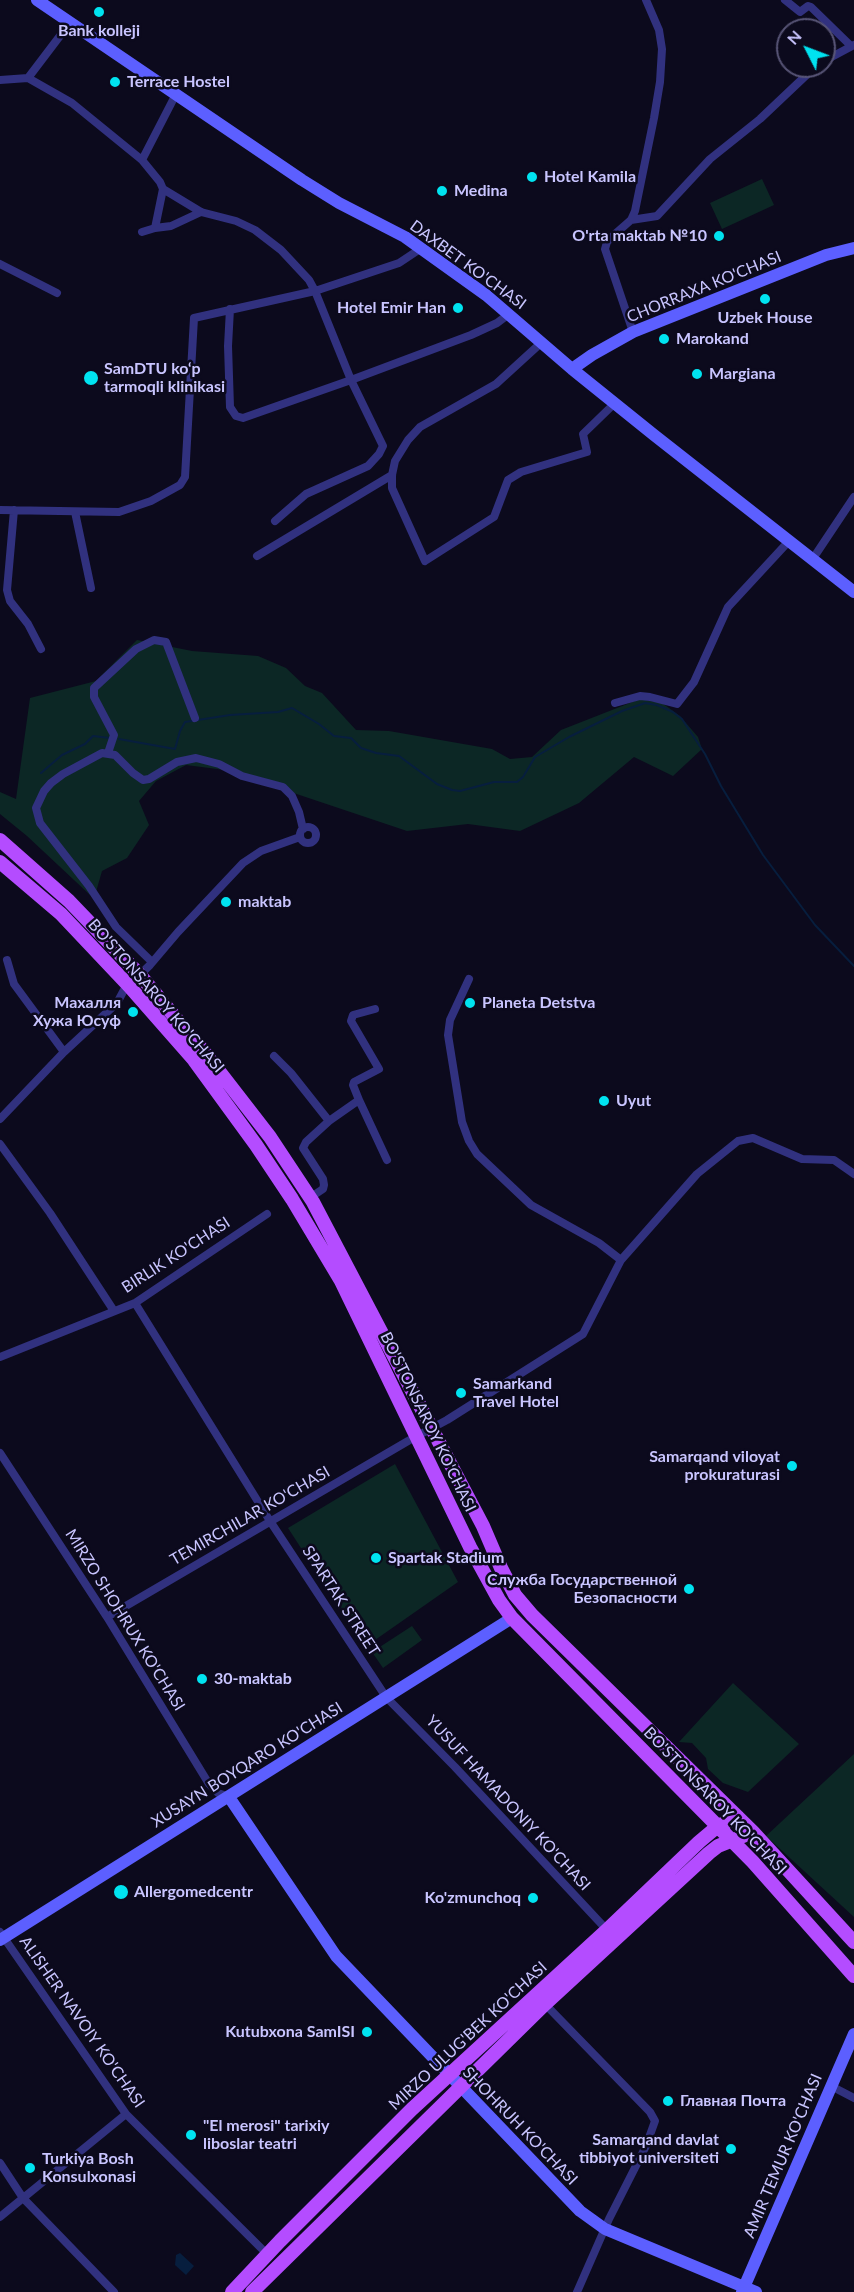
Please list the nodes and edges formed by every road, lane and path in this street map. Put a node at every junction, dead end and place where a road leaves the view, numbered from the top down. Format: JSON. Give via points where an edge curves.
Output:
{"nodes":[{"id":1,"x":37,"y":0,"type":"edge"},
{"id":2,"x":646,"y":0,"type":"edge"},
{"id":3,"x":786,"y":0,"type":"edge"},
{"id":4,"x":69,"y":24,"type":"junction"},
{"id":5,"x":852,"y":45,"type":"edge"},
{"id":6,"x":836,"y":54,"type":"edge"},
{"id":7,"x":28,"y":78,"type":"junction"},
{"id":8,"x":803,"y":78,"type":"edge"},
{"id":9,"x":0,"y":80,"type":"edge"},
{"id":10,"x":175,"y":96,"type":"junction"},
{"id":11,"x":142,"y":159,"type":"junction"},
{"id":12,"x":163,"y":189,"type":"junction"},
{"id":13,"x":201,"y":212,"type":"junction"},
{"id":14,"x":631,"y":220,"type":"junction"},
{"id":15,"x":155,"y":228,"type":"junction"},
{"id":16,"x":142,"y":232,"type":"dead end"},
{"id":17,"x":854,"y":248,"type":"edge"},
{"id":18,"x":420,"y":249,"type":"junction"},
{"id":19,"x":0,"y":264,"type":"edge"},
{"id":20,"x":315,"y":291,"type":"junction"},
{"id":21,"x":57,"y":293,"type":"dead end"},
{"id":22,"x":230,"y":309,"type":"junction"},
{"id":23,"x":509,"y":314,"type":"junction"},
{"id":24,"x":633,"y":332,"type":"junction"},
{"id":25,"x":542,"y":342,"type":"junction"},
{"id":26,"x":572,"y":369,"type":"junction"},
{"id":27,"x":351,"y":380,"type":"junction"},
{"id":28,"x":615,"y":403,"type":"junction"},
{"id":29,"x":392,"y":473,"type":"junction"},
{"id":30,"x":854,"y":497,"type":"edge"},
{"id":31,"x":0,"y":510,"type":"edge"},
{"id":32,"x":14,"y":510,"type":"junction"},
{"id":33,"x":75,"y":512,"type":"junction"},
{"id":34,"x":275,"y":521,"type":"dead end"},
{"id":35,"x":789,"y":541,"type":"junction"},
{"id":36,"x":257,"y":556,"type":"dead end"},
{"id":37,"x":812,"y":560,"type":"junction"},
{"id":38,"x":91,"y":588,"type":"dead end"},
{"id":39,"x":854,"y":592,"type":"edge"},
{"id":40,"x":41,"y":649,"type":"dead end"},
{"id":41,"x":615,"y":704,"type":"dead end"},
{"id":42,"x":195,"y":718,"type":"dead end"},
{"id":43,"x":108,"y":753,"type":"junction"},
{"id":44,"x":0,"y":840,"type":"edge"},
{"id":45,"x":0,"y":862,"type":"edge"},
{"id":46,"x":7,"y":960,"type":"dead end"},
{"id":47,"x":152,"y":962,"type":"junction"},
{"id":48,"x":140,"y":975,"type":"junction"},
{"id":49,"x":469,"y":980,"type":"dead end"},
{"id":50,"x":129,"y":986,"type":"junction"},
{"id":51,"x":375,"y":1009,"type":"dead end"},
{"id":52,"x":64,"y":1052,"type":"junction"},
{"id":53,"x":274,"y":1056,"type":"dead end"},
{"id":54,"x":359,"y":1100,"type":"junction"},
{"id":55,"x":0,"y":1119,"type":"edge"},
{"id":56,"x":329,"y":1121,"type":"junction"},
{"id":57,"x":0,"y":1144,"type":"edge"},
{"id":58,"x":387,"y":1160,"type":"dead end"},
{"id":59,"x":854,"y":1174,"type":"edge"},
{"id":60,"x":310,"y":1197,"type":"junction"},
{"id":61,"x":267,"y":1214,"type":"dead end"},
{"id":62,"x":621,"y":1260,"type":"junction"},
{"id":63,"x":135,"y":1303,"type":"junction"},
{"id":64,"x":114,"y":1311,"type":"junction"},
{"id":65,"x":0,"y":1357,"type":"edge"},
{"id":66,"x":431,"y":1429,"type":"junction"},
{"id":67,"x":413,"y":1438,"type":"junction"},
{"id":68,"x":0,"y":1453,"type":"edge"},
{"id":69,"x":270,"y":1521,"type":"junction"},
{"id":70,"x":107,"y":1617,"type":"junction"},
{"id":71,"x":512,"y":1618,"type":"junction"},
{"id":72,"x":386,"y":1697,"type":"junction"},
{"id":73,"x":230,"y":1797,"type":"junction"},
{"id":74,"x":738,"y":1817,"type":"junction"},
{"id":75,"x":718,"y":1826,"type":"junction"},
{"id":76,"x":753,"y":1832,"type":"junction"},
{"id":77,"x":733,"y":1841,"type":"junction"},
{"id":78,"x":607,"y":1930,"type":"junction"},
{"id":79,"x":1,"y":1936,"type":"edge"},
{"id":80,"x":854,"y":1942,"type":"edge"},
{"id":81,"x":854,"y":1976,"type":"edge"},
{"id":82,"x":541,"y":2000,"type":"junction"},
{"id":83,"x":854,"y":2034,"type":"edge"},
{"id":84,"x":449,"y":2076,"type":"junction"},
{"id":85,"x":831,"y":2086,"type":"junction"},
{"id":86,"x":459,"y":2087,"type":"junction"},
{"id":87,"x":854,"y":2098,"type":"edge"},
{"id":88,"x":126,"y":2114,"type":"junction"},
{"id":89,"x":0,"y":2163,"type":"edge"},
{"id":90,"x":23,"y":2198,"type":"junction"},
{"id":91,"x":0,"y":2217,"type":"edge"},
{"id":92,"x":604,"y":2229,"type":"junction"},
{"id":93,"x":267,"y":2255,"type":"junction"},
{"id":94,"x":748,"y":2290,"type":"edge"},
{"id":95,"x":114,"y":2292,"type":"edge"},
{"id":96,"x":232,"y":2292,"type":"edge"},
{"id":97,"x":252,"y":2292,"type":"edge"},
{"id":98,"x":577,"y":2292,"type":"edge"}],
"edges":[{"from":1,"to":4,"type":"main road","name":"DAXBET KO'CHASI"},
{"from":2,"to":14,"type":"street","via":[[659,30],[661,63],[652,128]]},
{"from":3,"to":5,"type":"street","via":[[798,12],[810,7]]},
{"from":4,"to":7,"type":"street"},
{"from":4,"to":10,"type":"main road","name":"DAXBET KO'CHASI"},
{"from":5,"to":6,"type":"street"},
{"from":7,"to":9,"type":"street"},
{"from":7,"to":11,"type":"street","via":[[72,103]]},
{"from":8,"to":14,"type":"street","via":[[710,159],[657,216]]},
{"from":10,"to":11,"type":"street"},
{"from":10,"to":18,"type":"main road","name":"DAXBET KO'CHASI","via":[[302,180]]},
{"from":11,"to":12,"type":"street"},
{"from":12,"to":13,"type":"street"},
{"from":12,"to":15,"type":"street"},
{"from":13,"to":15,"type":"street","via":[[171,226]]},
{"from":13,"to":20,"type":"street","via":[[236,220],[255,230],[281,250]]},
{"from":14,"to":24,"type":"street","via":[[604,249]]},
{"from":15,"to":16,"type":"street"},
{"from":17,"to":24,"type":"main road","name":"CHORRAXA KO'CHASI","via":[[826,255]]},
{"from":18,"to":20,"type":"street","via":[[399,263]]},
{"from":18,"to":23,"type":"main road","name":"DAXBET KO'CHASI"},
{"from":19,"to":21,"type":"street"},
{"from":20,"to":22,"type":"street"},
{"from":20,"to":27,"type":"street"},
{"from":22,"to":27,"type":"street","via":[[230,407],[236,416],[243,417]]},
{"from":22,"to":33,"type":"street","via":[[195,318],[184,481],[130,509]]},
{"from":23,"to":25,"type":"main road","name":"DAXBET KO'CHASI"},
{"from":23,"to":27,"type":"street","via":[[471,335]]},
{"from":24,"to":26,"type":"main road","name":"CHORRAXA KO'CHASI"},
{"from":25,"to":26,"type":"main road","name":"DAXBET KO'CHASI"},
{"from":25,"to":29,"type":"street","via":[[496,384],[420,427],[395,461]]},
{"from":26,"to":28,"type":"main road","name":"DAXBET KO'CHASI"},
{"from":27,"to":34,"type":"street","via":[[381,438],[379,454],[368,466],[306,494]]},
{"from":28,"to":29,"type":"street","via":[[583,434],[587,452],[507,480],[494,517],[425,561],[392,488]]},
{"from":28,"to":35,"type":"main road","name":"DAXBET KO'CHASI"},
{"from":29,"to":36,"type":"street"},
{"from":30,"to":37,"type":"street"},
{"from":31,"to":32,"type":"street"},
{"from":32,"to":33,"type":"street"},
{"from":32,"to":40,"type":"street","via":[[7,590]]},
{"from":33,"to":38,"type":"street"},
{"from":35,"to":37,"type":"main road","name":"DAXBET KO'CHASI"},
{"from":35,"to":41,"type":"street","via":[[728,607],[694,682],[677,704],[640,696]]},
{"from":37,"to":39,"type":"main road","name":"DAXBET KO'CHASI"},
{"from":42,"to":43,"type":"street","via":[[166,642],[154,640],[136,649],[94,688],[94,697],[114,735]]},
{"from":43,"to":47,"type":"street","via":[[95,755],[51,783],[39,800],[37,815],[116,927]]},
{"from":43,"to":47,"type":"street","via":[[143,780],[177,762],[196,758],[219,764],[242,776],[283,787],[299,812],[301,833],[243,863]]},
{"from":44,"to":48,"type":"main road","name":"BO'STONSAROY KO'CHASI","via":[[69,901]]},
{"from":45,"to":50,"type":"main road","name":"BO'STONSAROY KO'CHASI","via":[[61,914]]},
{"from":46,"to":52,"type":"street","via":[[14,984]]},
{"from":47,"to":48,"type":"street"},
{"from":48,"to":50,"type":"street"},
{"from":48,"to":60,"type":"main road","name":"BO'STONSAROY KO'CHASI","via":[[270,1137]]},
{"from":49,"to":62,"type":"street","via":[[450,1020],[448,1035],[462,1122],[469,1141],[477,1154],[531,1205],[599,1243]]},
{"from":50,"to":52,"type":"street","via":[[117,1003]]},
{"from":50,"to":67,"type":"main road","name":"BO'STONSAROY KO'CHASI","via":[[194,1060],[292,1199],[341,1281]]},
{"from":51,"to":54,"type":"street","via":[[351,1018],[379,1067],[353,1083]]},
{"from":52,"to":55,"type":"street"},
{"from":53,"to":56,"type":"street"},
{"from":54,"to":56,"type":"street"},
{"from":54,"to":58,"type":"street"},
{"from":56,"to":60,"type":"street","via":[[303,1148],[324,1185]]},
{"from":57,"to":64,"type":"street"},
{"from":59,"to":62,"type":"street","name":"TEMIRCHILAR KO'CHASI","via":[[834,1160],[802,1159],[753,1138],[744,1138],[697,1174]]},
{"from":60,"to":66,"type":"main road","name":"BO'STONSAROY KO'CHASI"},
{"from":61,"to":63,"type":"street","name":"BIRLIK KO'CHASI"},
{"from":62,"to":66,"type":"street","name":"TEMIRCHILAR KO'CHASI","via":[[584,1334]]},
{"from":63,"to":64,"type":"street","name":"BIRLIK KO'CHASI"},
{"from":63,"to":69,"type":"street","name":"SPARTAK STREET"},
{"from":64,"to":65,"type":"street","name":"BIRLIK KO'CHASI"},
{"from":66,"to":67,"type":"street","name":"TEMIRCHILAR KO'CHASI"},
{"from":66,"to":74,"type":"main road","name":"BO'STONSAROY KO'CHASI","via":[[515,1595]]},
{"from":67,"to":69,"type":"street","name":"TEMIRCHILAR KO'CHASI"},
{"from":67,"to":71,"type":"main road","name":"BO'STONSAROY KO'CHASI"},
{"from":68,"to":70,"type":"street","name":"MIRZO SHOHRUX KO'CHASI"},
{"from":69,"to":70,"type":"street","name":"TEMIRCHILAR KO'CHASI"},
{"from":69,"to":72,"type":"street","name":"SPARTAK STREET"},
{"from":70,"to":73,"type":"street","name":"MIRZO SHOHRUX KO'CHASI","via":[[209,1784]]},
{"from":71,"to":72,"type":"main road","name":"XUSAYN BOYQARO KO'CHASI"},
{"from":71,"to":75,"type":"main road","name":"BO'STONSAROY KO'CHASI"},
{"from":72,"to":73,"type":"main road","name":"XUSAYN BOYQARO KO'CHASI"},
{"from":72,"to":78,"type":"street","name":"YUSUF HAMADONIY KO'CHASI"},
{"from":73,"to":79,"type":"main road","name":"XUSAYN BOYQARO KO'CHASI"},
{"from":73,"to":84,"type":"main road","name":"SHOHRUH KO'CHASI","via":[[336,1956]]},
{"from":74,"to":75,"type":"main road","name":"MIRZO ULUG'BEK KO'CHASI"},
{"from":74,"to":76,"type":"main road","name":"BO'STONSAROY KO'CHASI"},
{"from":75,"to":77,"type":"main road","name":"BO'STONSAROY KO'CHASI"},
{"from":75,"to":78,"type":"main road","name":"MIRZO ULUG'BEK KO'CHASI"},
{"from":76,"to":77,"type":"main road","name":"MIRZO ULUG'BEK KO'CHASI"},
{"from":76,"to":80,"type":"main road","name":"BO'STONSAROY KO'CHASI"},
{"from":77,"to":81,"type":"main road","name":"BO'STONSAROY KO'CHASI"},
{"from":77,"to":82,"type":"main road","name":"MIRZO ULUG'BEK KO'CHASI","via":[[709,1853]]},
{"from":78,"to":82,"type":"main road","name":"MIRZO ULUG'BEK KO'CHASI"},
{"from":79,"to":88,"type":"street","name":"ALISHER NAVOIY KO'CHASI"},
{"from":82,"to":84,"type":"main road","name":"MIRZO ULUG'BEK KO'CHASI"},
{"from":82,"to":86,"type":"main road","name":"MIRZO ULUG'BEK KO'CHASI"},
{"from":82,"to":92,"type":"street","via":[[655,2121]]},
{"from":83,"to":85,"type":"main road","name":"AMIR TEMUR KO'CHASI"},
{"from":84,"to":86,"type":"main road","name":"SHOHRUH KO'CHASI"},
{"from":84,"to":93,"type":"main road","name":"MIRZO ULUG'BEK KO'CHASI"},
{"from":85,"to":87,"type":"street"},
{"from":85,"to":94,"type":"main road","name":"AMIR TEMUR KO'CHASI"},
{"from":86,"to":92,"type":"main road","name":"SHOHRUH KO'CHASI","via":[[580,2211]]},
{"from":86,"to":97,"type":"main road","name":"MIRZO ULUG'BEK KO'CHASI"},
{"from":88,"to":90,"type":"street"},
{"from":88,"to":93,"type":"street","name":"ALISHER NAVOIY KO'CHASI"},
{"from":89,"to":90,"type":"street"},
{"from":90,"to":91,"type":"street"},
{"from":90,"to":95,"type":"street"},
{"from":92,"to":94,"type":"main road","name":"SHOHRUH KO'CHASI"},
{"from":92,"to":98,"type":"street"},
{"from":93,"to":96,"type":"main road","name":"MIRZO ULUG'BEK KO'CHASI"}]}
